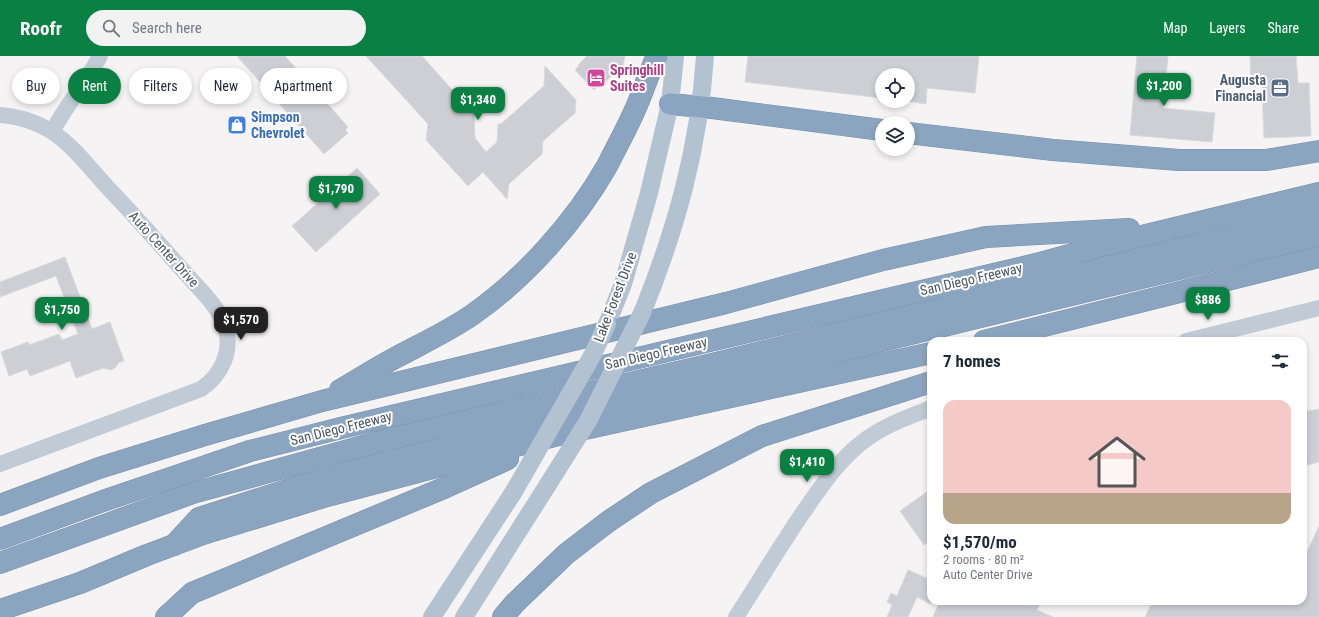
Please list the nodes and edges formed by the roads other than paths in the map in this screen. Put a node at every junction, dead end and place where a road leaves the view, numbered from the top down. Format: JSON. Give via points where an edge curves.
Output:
{"nodes":[{"id":1,"x":100,"y":56,"type":"edge"},
{"id":2,"x":657,"y":56,"type":"edge"},
{"id":3,"x":675,"y":56,"type":"edge"},
{"id":4,"x":705,"y":56,"type":"edge"},
{"id":5,"x":670,"y":104,"type":"junction"},
{"id":6,"x":700,"y":107,"type":"junction"},
{"id":7,"x":0,"y":115,"type":"edge"},
{"id":8,"x":875,"y":129,"type":"edge"},
{"id":9,"x":52,"y":132,"type":"junction"},
{"id":10,"x":915,"y":134,"type":"edge"},
{"id":11,"x":1319,"y":151,"type":"edge"},
{"id":12,"x":1319,"y":193,"type":"edge"},
{"id":13,"x":1319,"y":214,"type":"edge"},
{"id":14,"x":1182,"y":226,"type":"junction"},
{"id":15,"x":1319,"y":235,"type":"edge"},
{"id":16,"x":1319,"y":257,"type":"edge"},
{"id":17,"x":1319,"y":308,"type":"edge"},
{"id":18,"x":1011,"y":337,"type":"edge"},
{"id":19,"x":1202,"y":337,"type":"edge"},
{"id":20,"x":927,"y":354,"type":"edge"},
{"id":21,"x":927,"y":383,"type":"edge"},
{"id":22,"x":322,"y":401,"type":"junction"},
{"id":23,"x":927,"y":410,"type":"edge"},
{"id":24,"x":562,"y":434,"type":"junction"},
{"id":25,"x":0,"y":464,"type":"edge"},
{"id":26,"x":0,"y":505,"type":"edge"},
{"id":27,"x":0,"y":539,"type":"edge"},
{"id":28,"x":174,"y":545,"type":"junction"},
{"id":29,"x":0,"y":563,"type":"edge"},
{"id":30,"x":80,"y":583,"type":"junction"},
{"id":31,"x":0,"y":610,"type":"edge"},
{"id":32,"x":13,"y":617,"type":"edge"},
{"id":33,"x":166,"y":617,"type":"edge"},
{"id":34,"x":432,"y":617,"type":"edge"},
{"id":35,"x":464,"y":617,"type":"edge"},
{"id":36,"x":503,"y":617,"type":"edge"},
{"id":37,"x":736,"y":617,"type":"edge"}],
"edges":[{"from":1,"to":9,"type":"street"},
{"from":2,"to":22,"type":"highway","via":[[635,111],[599,178],[579,209],[538,257],[470,316]]},
{"from":3,"to":5,"type":"main road","name":"Lake Forest Drive"},
{"from":4,"to":6,"type":"main road","name":"Lake Forest Drive"},
{"from":5,"to":6,"type":"highway"},
{"from":5,"to":34,"type":"main road","name":"Lake Forest Drive","bridge":true,"via":[[636,244],[607,324],[592,356],[513,493]]},
{"from":6,"to":8,"type":"highway"},
{"from":6,"to":35,"type":"main road","name":"Lake Forest Drive","bridge":true,"via":[[683,196],[659,272],[622,356],[588,421]]},
{"from":7,"to":9,"type":"street","name":"Auto Center Drive","via":[[31,121]]},
{"from":9,"to":25,"type":"street","name":"Auto Center Drive","via":[[68,145],[145,227],[216,309],[226,332],[227,352],[214,378],[196,391]]},
{"from":10,"to":11,"type":"highway","via":[[1053,150],[1179,160],[1266,160]]},
{"from":12,"to":14,"type":"highway","name":"San Diego Freeway"},
{"from":13,"to":29,"type":"highway","via":[[859,328],[388,439],[193,493]]},
{"from":14,"to":22,"type":"highway","via":[[986,237],[883,260],[726,303]]},
{"from":14,"to":27,"type":"highway","name":"San Diego Freeway","via":[[1036,264],[258,449]]},
{"from":15,"to":28,"type":"highway","via":[[325,478],[199,518]]},
{"from":16,"to":18,"type":"highway"},
{"from":17,"to":19,"type":"street"},
{"from":20,"to":24,"type":"highway"},
{"from":21,"to":36,"type":"highway","via":[[762,436],[651,493],[566,554]]},
{"from":22,"to":26,"type":"highway","via":[[98,468]]},
{"from":23,"to":37,"type":"street","via":[[881,429],[841,461],[825,481]]},
{"from":24,"to":28,"type":"highway","via":[[327,496]]},
{"from":24,"to":33,"type":"highway","via":[[444,488],[192,593]]},
{"from":28,"to":30,"type":"highway"},
{"from":30,"to":31,"type":"highway"},
{"from":30,"to":32,"type":"highway"}]}
